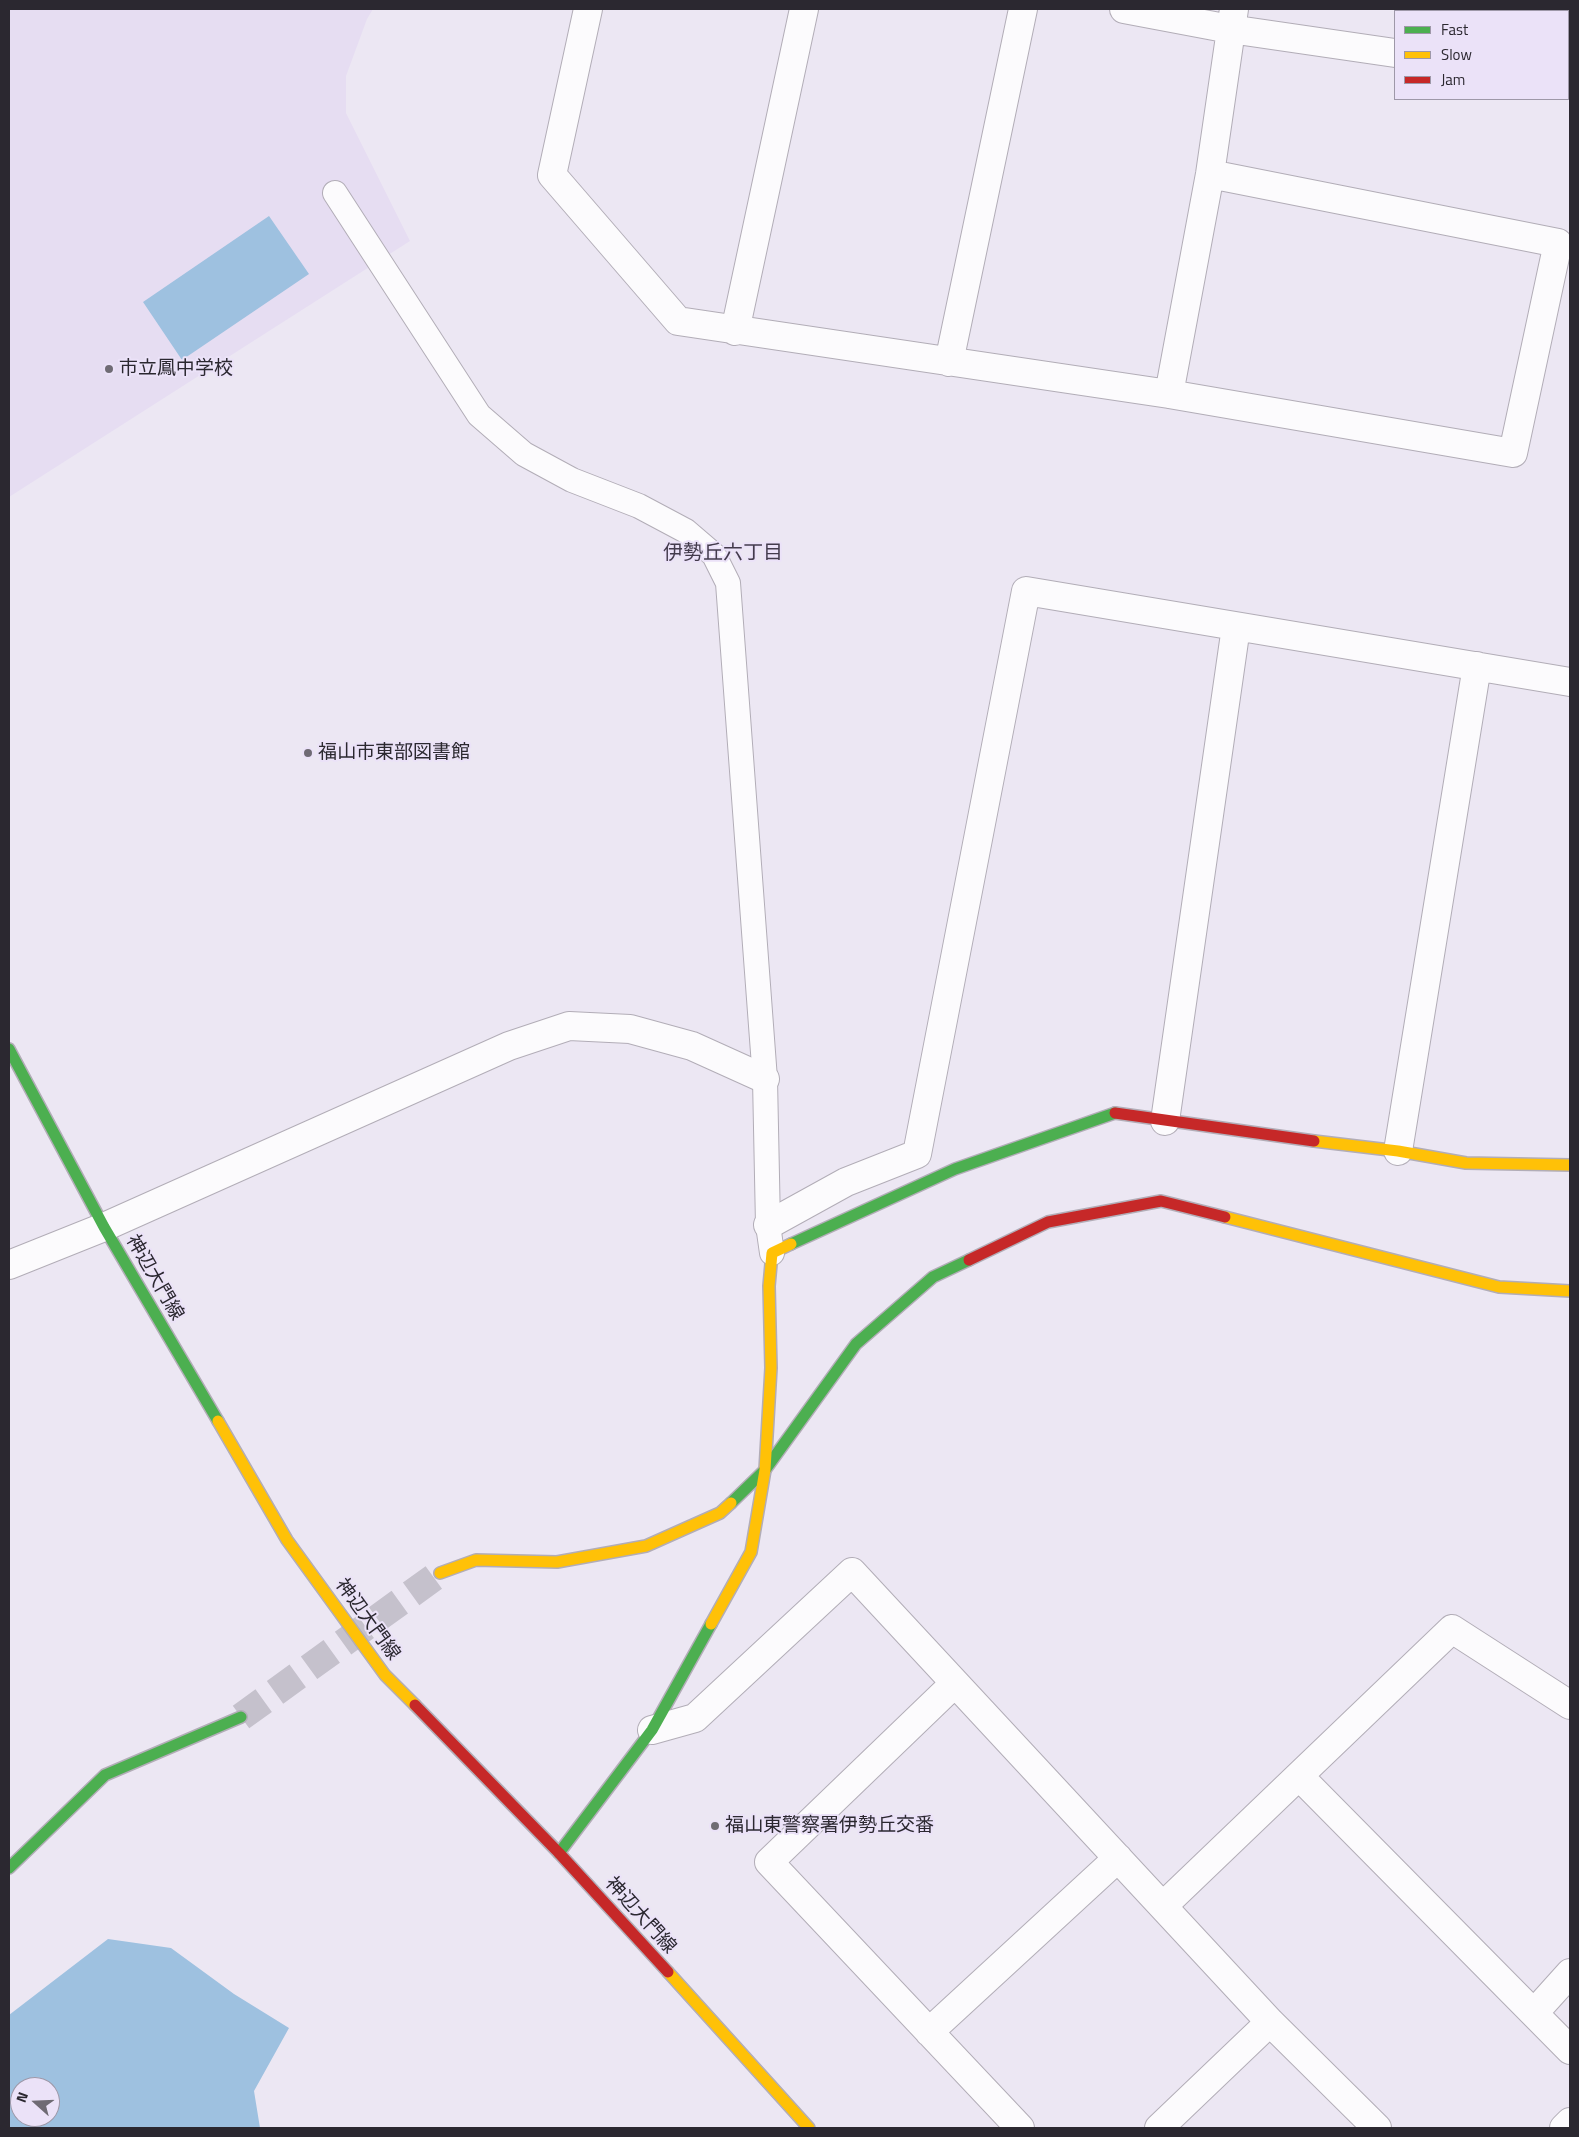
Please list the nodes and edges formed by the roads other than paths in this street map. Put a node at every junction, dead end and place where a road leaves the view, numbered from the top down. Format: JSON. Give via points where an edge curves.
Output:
{"nodes":[{"id":1,"x":588,"y":9,"type":"edge"},
{"id":2,"x":804,"y":9,"type":"edge"},
{"id":3,"x":1022,"y":9,"type":"edge"},
{"id":4,"x":1124,"y":9,"type":"edge"},
{"id":5,"x":1232,"y":19,"type":"edge"},
{"id":6,"x":1394,"y":53,"type":"edge"},
{"id":7,"x":1210,"y":174,"type":"junction"},
{"id":8,"x":335,"y":193,"type":"dead end"},
{"id":9,"x":735,"y":331,"type":"junction"},
{"id":10,"x":949,"y":362,"type":"junction"},
{"id":11,"x":1169,"y":394,"type":"junction"},
{"id":12,"x":1236,"y":627,"type":"junction"},
{"id":13,"x":1477,"y":666,"type":"junction"},
{"id":14,"x":1570,"y":682,"type":"edge"},
{"id":15,"x":9,"y":1050,"type":"edge"},
{"id":16,"x":765,"y":1079,"type":"junction"},
{"id":17,"x":1165,"y":1121,"type":"junction"},
{"id":18,"x":1398,"y":1151,"type":"junction"},
{"id":19,"x":1570,"y":1165,"type":"edge"},
{"id":20,"x":768,"y":1224,"type":"junction"},
{"id":21,"x":104,"y":1227,"type":"junction"},
{"id":22,"x":772,"y":1253,"type":"junction"},
{"id":23,"x":9,"y":1265,"type":"edge"},
{"id":24,"x":1570,"y":1290,"type":"edge"},
{"id":25,"x":765,"y":1470,"type":"junction"},
{"id":26,"x":440,"y":1573,"type":"tunnel mouth"},
{"id":27,"x":956,"y":1683,"type":"junction"},
{"id":28,"x":1570,"y":1705,"type":"edge"},
{"id":29,"x":241,"y":1717,"type":"tunnel mouth"},
{"id":30,"x":652,"y":1730,"type":"junction"},
{"id":31,"x":1299,"y":1776,"type":"junction"},
{"id":32,"x":558,"y":1853,"type":"junction"},
{"id":33,"x":1118,"y":1858,"type":"junction"},
{"id":34,"x":9,"y":1868,"type":"edge"},
{"id":35,"x":1163,"y":1906,"type":"junction"},
{"id":36,"x":1570,"y":1973,"type":"edge"},
{"id":37,"x":1534,"y":2013,"type":"junction"},
{"id":38,"x":1270,"y":2022,"type":"junction"},
{"id":39,"x":929,"y":2032,"type":"junction"},
{"id":40,"x":1570,"y":2050,"type":"edge"},
{"id":41,"x":1570,"y":2122,"type":"edge"},
{"id":42,"x":809,"y":2128,"type":"edge"},
{"id":43,"x":1020,"y":2128,"type":"edge"},
{"id":44,"x":1159,"y":2128,"type":"edge"},
{"id":45,"x":1376,"y":2128,"type":"edge"},
{"id":46,"x":1564,"y":2128,"type":"edge"}],
"edges":[{"from":1,"to":9,"type":"street","via":[[552,175],[678,321]]},
{"from":2,"to":9,"type":"street"},
{"from":3,"to":10,"type":"street"},
{"from":4,"to":5,"type":"street"},
{"from":5,"to":6,"type":"street"},
{"from":5,"to":7,"type":"street"},
{"from":7,"to":11,"type":"street"},
{"from":7,"to":11,"type":"street","via":[[1558,243],[1512,453]]},
{"from":8,"to":16,"type":"lane","via":[[479,415],[524,454],[572,480],[639,506],[686,531],[714,555],[728,583]]},
{"from":9,"to":10,"type":"street"},
{"from":10,"to":11,"type":"street"},
{"from":12,"to":13,"type":"street"},
{"from":12,"to":17,"type":"street"},
{"from":12,"to":20,"type":"street","via":[[1026,591],[917,1154],[846,1182]]},
{"from":13,"to":14,"type":"street"},
{"from":13,"to":18,"type":"street"},
{"from":15,"to":21,"type":"street","name":"神辺大門線"},
{"from":16,"to":20,"type":"lane"},
{"from":16,"to":21,"type":"street","via":[[692,1046],[630,1029],[569,1026],[509,1046]]},
{"from":17,"to":18,"type":"street"},
{"from":17,"to":22,"type":"street","via":[[1116,1113],[956,1169]]},
{"from":18,"to":19,"type":"street","via":[[1466,1164]]},
{"from":20,"to":22,"type":"lane"},
{"from":21,"to":23,"type":"street"},
{"from":21,"to":32,"type":"street","name":"神辺大門線","via":[[287,1540],[385,1675]]},
{"from":22,"to":25,"type":"street","via":[[769,1286],[771,1368]]},
{"from":24,"to":25,"type":"street","via":[[1499,1287],[1161,1201],[1048,1222],[933,1277],[856,1344]]},
{"from":25,"to":26,"type":"street","via":[[720,1513],[646,1546],[557,1562],[476,1560]]},
{"from":25,"to":30,"type":"street","via":[[752,1552]]},
{"from":27,"to":30,"type":"street","via":[[852,1572],[695,1718]]},
{"from":27,"to":33,"type":"street"},
{"from":27,"to":39,"type":"street","via":[[769,1862]]},
{"from":28,"to":31,"type":"street","via":[[1452,1629]]},
{"from":29,"to":34,"type":"street","via":[[105,1774]]},
{"from":30,"to":32,"type":"street"},
{"from":31,"to":35,"type":"street"},
{"from":31,"to":37,"type":"street"},
{"from":32,"to":42,"type":"street","name":"神辺大門線"},
{"from":33,"to":35,"type":"street"},
{"from":33,"to":39,"type":"street"},
{"from":35,"to":38,"type":"street"},
{"from":36,"to":37,"type":"street"},
{"from":37,"to":40,"type":"street"},
{"from":38,"to":44,"type":"street"},
{"from":38,"to":45,"type":"street"},
{"from":39,"to":43,"type":"street"},
{"from":41,"to":46,"type":"street"}]}
